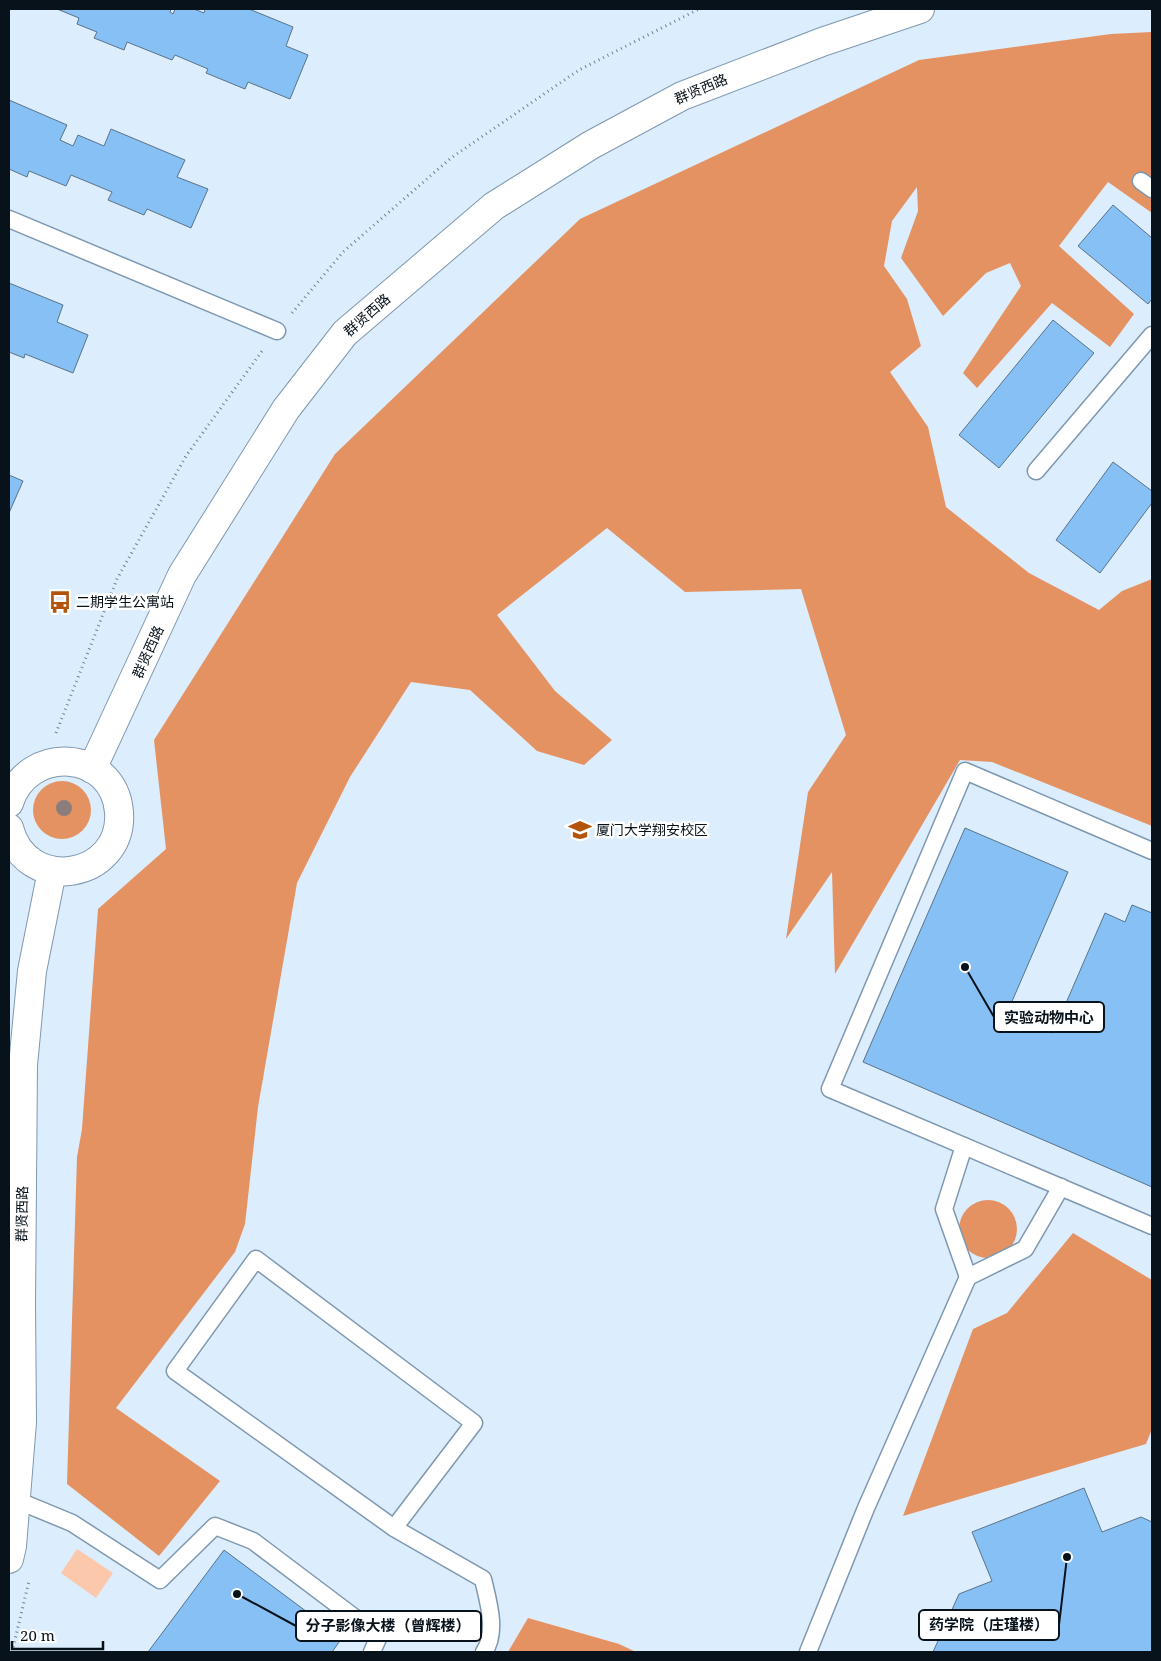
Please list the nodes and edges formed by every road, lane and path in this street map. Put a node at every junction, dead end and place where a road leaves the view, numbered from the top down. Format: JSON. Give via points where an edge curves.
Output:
{"nodes":[{"id":1,"x":920,"y":9,"type":"edge"},
{"id":2,"x":9,"y":219,"type":"edge"},
{"id":3,"x":277,"y":331,"type":"dead end"},
{"id":4,"x":1152,"y":335,"type":"edge"},
{"id":5,"x":1036,"y":471,"type":"dead end"},
{"id":6,"x":92,"y":769,"type":"junction"},
{"id":7,"x":9,"y":802,"type":"edge"},
{"id":8,"x":9,"y":828,"type":"edge"},
{"id":9,"x":1152,"y":851,"type":"edge"},
{"id":10,"x":52,"y":871,"type":"junction"},
{"id":11,"x":964,"y":1146,"type":"junction"},
{"id":12,"x":1061,"y":1187,"type":"junction"},
{"id":13,"x":1152,"y":1226,"type":"edge"},
{"id":14,"x":968,"y":1277,"type":"junction"},
{"id":15,"x":12,"y":1498,"type":"edge"},
{"id":16,"x":394,"y":1528,"type":"junction"},
{"id":17,"x":9,"y":1559,"type":"edge"},
{"id":18,"x":372,"y":1652,"type":"edge"},
{"id":19,"x":484,"y":1652,"type":"edge"},
{"id":20,"x":808,"y":1652,"type":"edge"}],
"edges":[{"from":1,"to":6,"type":"street","name":"群贤西路","via":[[822,42],[682,96],[591,144],[494,206],[345,333],[286,409],[182,575]]},
{"from":2,"to":3,"type":"lane"},
{"from":4,"to":5,"type":"lane"},
{"from":6,"to":7,"type":"street","via":[[69,761],[44,764],[28,772],[16,786]]},
{"from":6,"to":10,"type":"street","via":[[105,780],[114,795],[119,811],[118,828],[111,845],[86,868]]},
{"from":8,"to":10,"type":"street","via":[[21,854],[35,865]]},
{"from":9,"to":11,"type":"lane","via":[[965,771],[830,1089]]},
{"from":10,"to":15,"type":"street","name":"群贤西路","via":[[32,971],[23,1065],[22,1422]]},
{"from":11,"to":12,"type":"lane"},
{"from":11,"to":14,"type":"lane","via":[[944,1209]]},
{"from":12,"to":13,"type":"lane"},
{"from":12,"to":14,"type":"lane","via":[[1025,1250]]},
{"from":14,"to":20,"type":"lane","via":[[866,1508]]},
{"from":15,"to":17,"type":"street","name":"群贤西路"},
{"from":15,"to":18,"type":"lane","via":[[72,1523],[160,1580],[215,1526],[253,1541],[380,1636]]},
{"from":16,"to":16,"type":"lane","via":[[474,1423],[256,1259],[175,1371]]},
{"from":16,"to":19,"type":"lane","via":[[483,1579],[491,1614],[488,1646]]}]}
